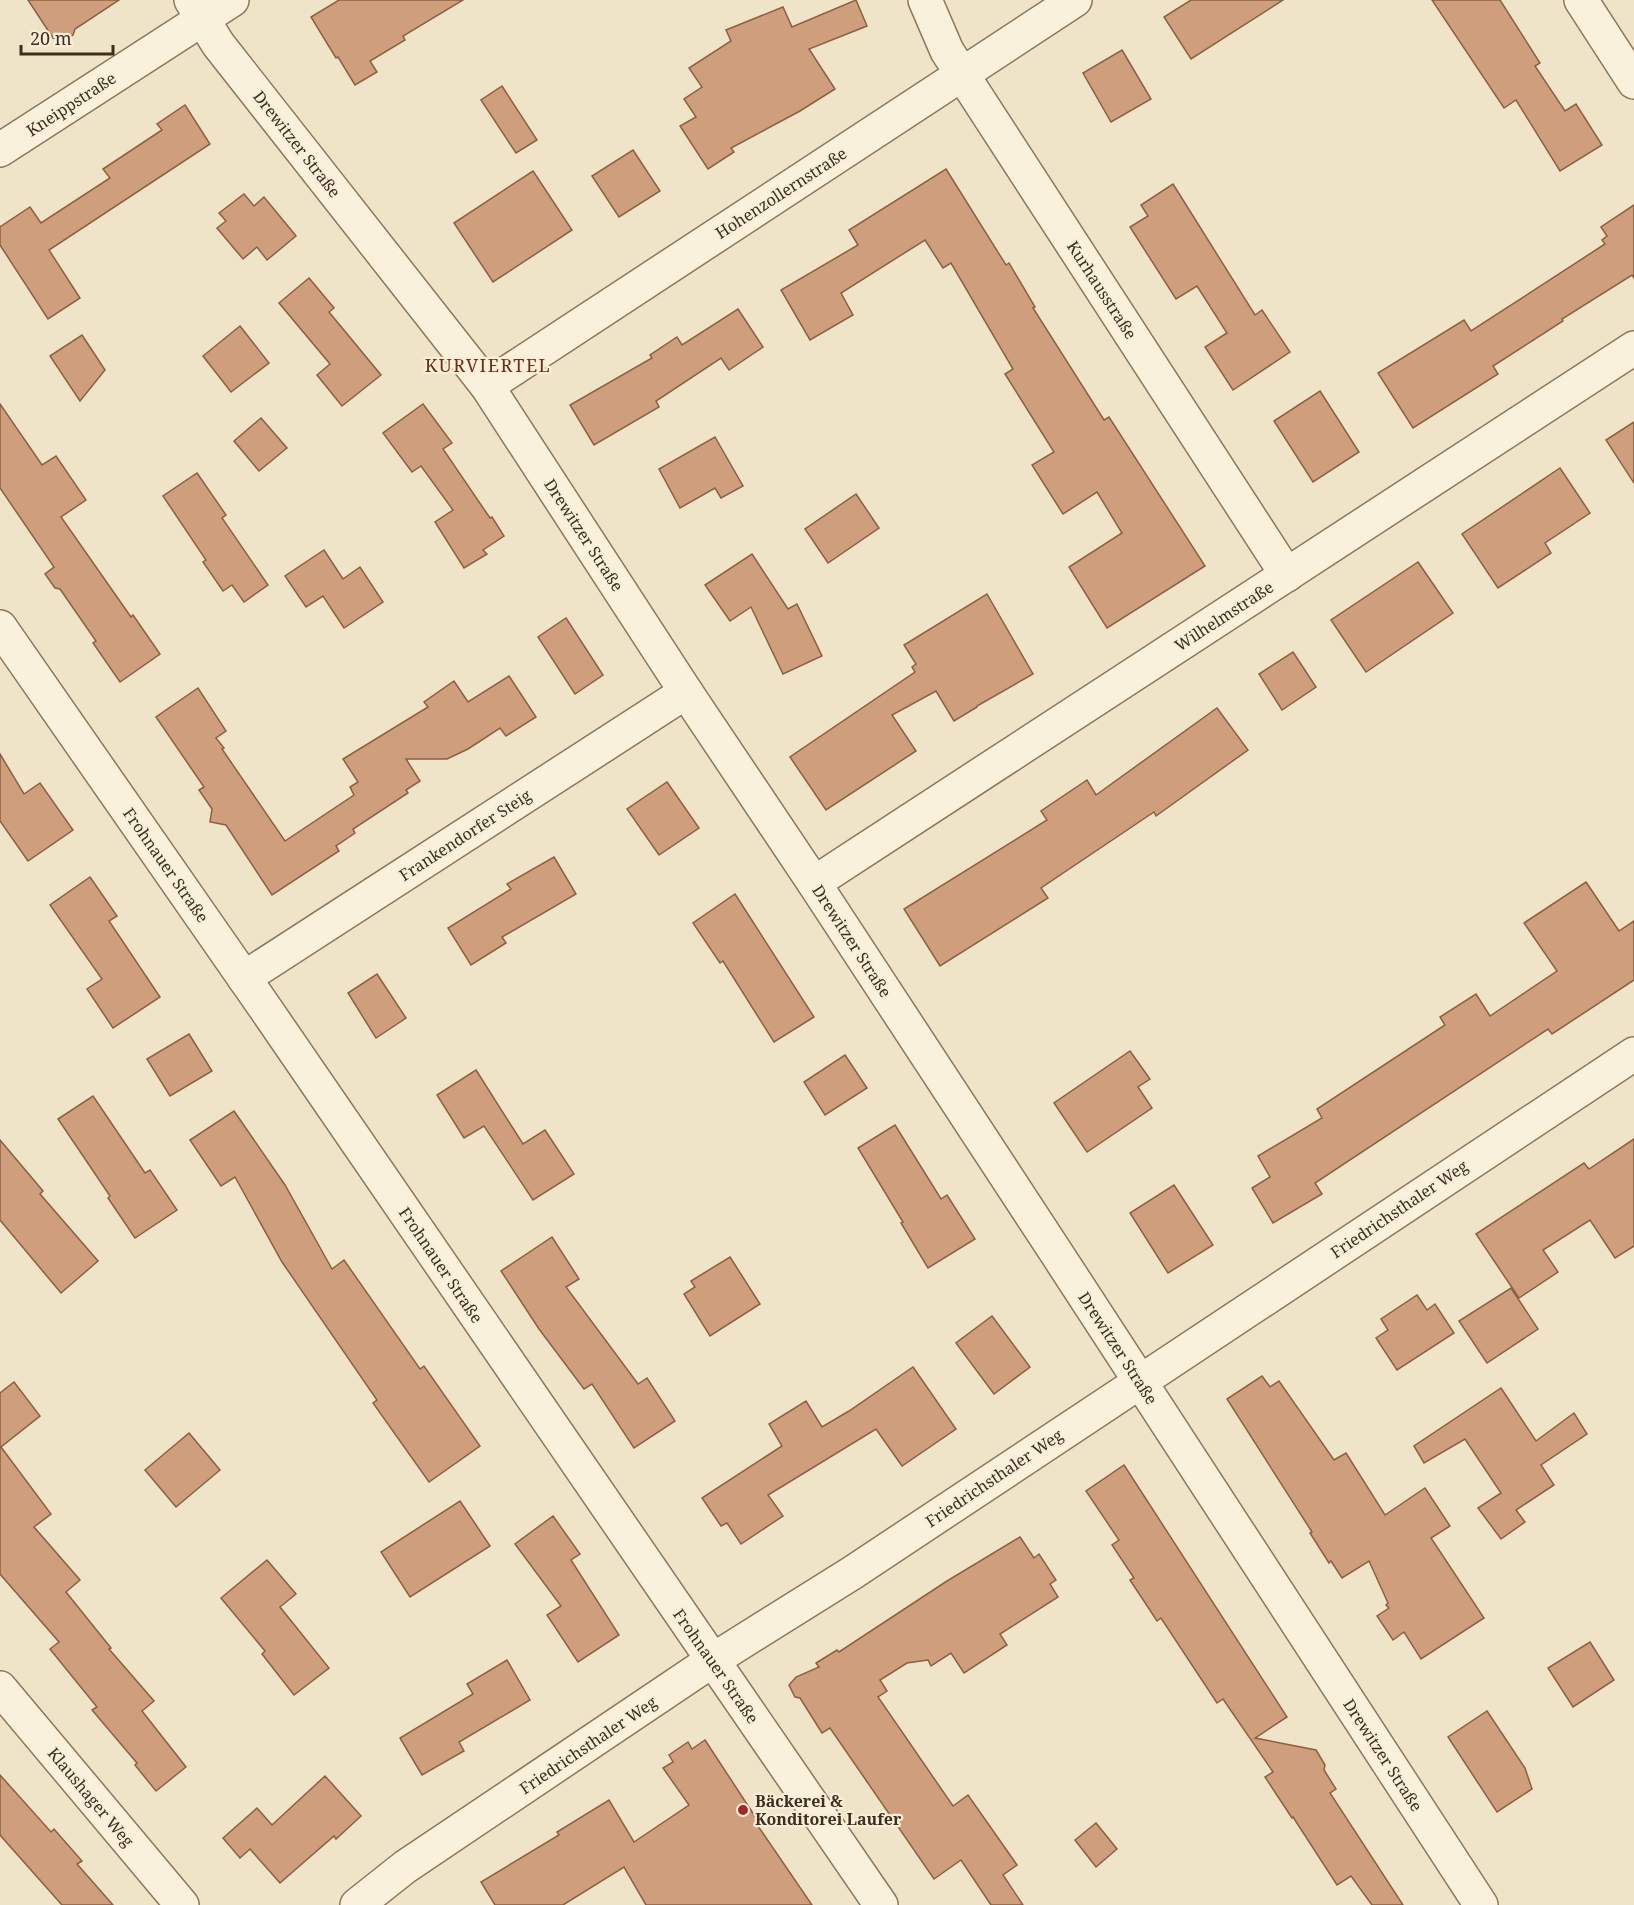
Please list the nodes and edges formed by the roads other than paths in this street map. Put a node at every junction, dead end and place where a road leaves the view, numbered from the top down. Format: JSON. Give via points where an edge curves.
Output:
{"nodes":[{"id":1,"x":232,"y":0,"type":"edge"},
{"id":2,"x":925,"y":0,"type":"edge"},
{"id":3,"x":1075,"y":0,"type":"edge"},
{"id":4,"x":1581,"y":0,"type":"edge"},
{"id":5,"x":197,"y":10,"type":"edge"},
{"id":6,"x":962,"y":74,"type":"junction"},
{"id":7,"x":1634,"y":82,"type":"edge"},
{"id":8,"x":0,"y":150,"type":"edge"},
{"id":9,"x":1634,"y":348,"type":"edge"},
{"id":10,"x":487,"y":386,"type":"junction"},
{"id":11,"x":1287,"y":575,"type":"junction"},
{"id":12,"x":0,"y":627,"type":"edge"},
{"id":13,"x":686,"y":692,"type":"junction"},
{"id":14,"x":814,"y":883,"type":"junction"},
{"id":15,"x":244,"y":978,"type":"junction"},
{"id":16,"x":1634,"y":1054,"type":"edge"},
{"id":17,"x":1139,"y":1381,"type":"junction"},
{"id":18,"x":713,"y":1660,"type":"junction"},
{"id":19,"x":0,"y":1688,"type":"edge"},
{"id":20,"x":182,"y":1905,"type":"edge"},
{"id":21,"x":357,"y":1905,"type":"edge"},
{"id":22,"x":881,"y":1905,"type":"edge"},
{"id":23,"x":1481,"y":1905,"type":"edge"}],
"edges":[{"from":1,"to":5,"type":"street","name":"Kneippstraße"},
{"from":2,"to":6,"type":"street","name":"Kurhausstraße","via":[[947,51]]},
{"from":3,"to":6,"type":"street","name":"Hohenzollernstraße"},
{"from":4,"to":7,"type":"street"},
{"from":5,"to":8,"type":"street","name":"Kneippstraße"},
{"from":5,"to":10,"type":"street","name":"Drewitzer Straße","via":[[218,44]]},
{"from":6,"to":10,"type":"street","name":"Hohenzollernstraße"},
{"from":6,"to":11,"type":"street","name":"Kurhausstraße"},
{"from":9,"to":11,"type":"street","name":"Wilhelmstraße"},
{"from":10,"to":13,"type":"street","name":"Drewitzer Straße"},
{"from":11,"to":14,"type":"street","name":"Wilhelmstraße"},
{"from":12,"to":15,"type":"street","name":"Frohnauer Straße"},
{"from":13,"to":14,"type":"street","name":"Drewitzer Straße"},
{"from":13,"to":15,"type":"street","name":"Frankendorfer Steig"},
{"from":14,"to":17,"type":"street","name":"Drewitzer Straße"},
{"from":15,"to":18,"type":"street","name":"Frohnauer Straße"},
{"from":16,"to":17,"type":"street","name":"Friedrichsthaler Weg"},
{"from":17,"to":18,"type":"street","name":"Friedrichsthaler Weg","via":[[852,1573]]},
{"from":17,"to":23,"type":"street","name":"Drewitzer Straße"},
{"from":18,"to":21,"type":"street","name":"Friedrichsthaler Weg","via":[[405,1867]]},
{"from":18,"to":22,"type":"street","name":"Frohnauer Straße"},
{"from":19,"to":20,"type":"street","name":"Klaushager Weg"}]}
